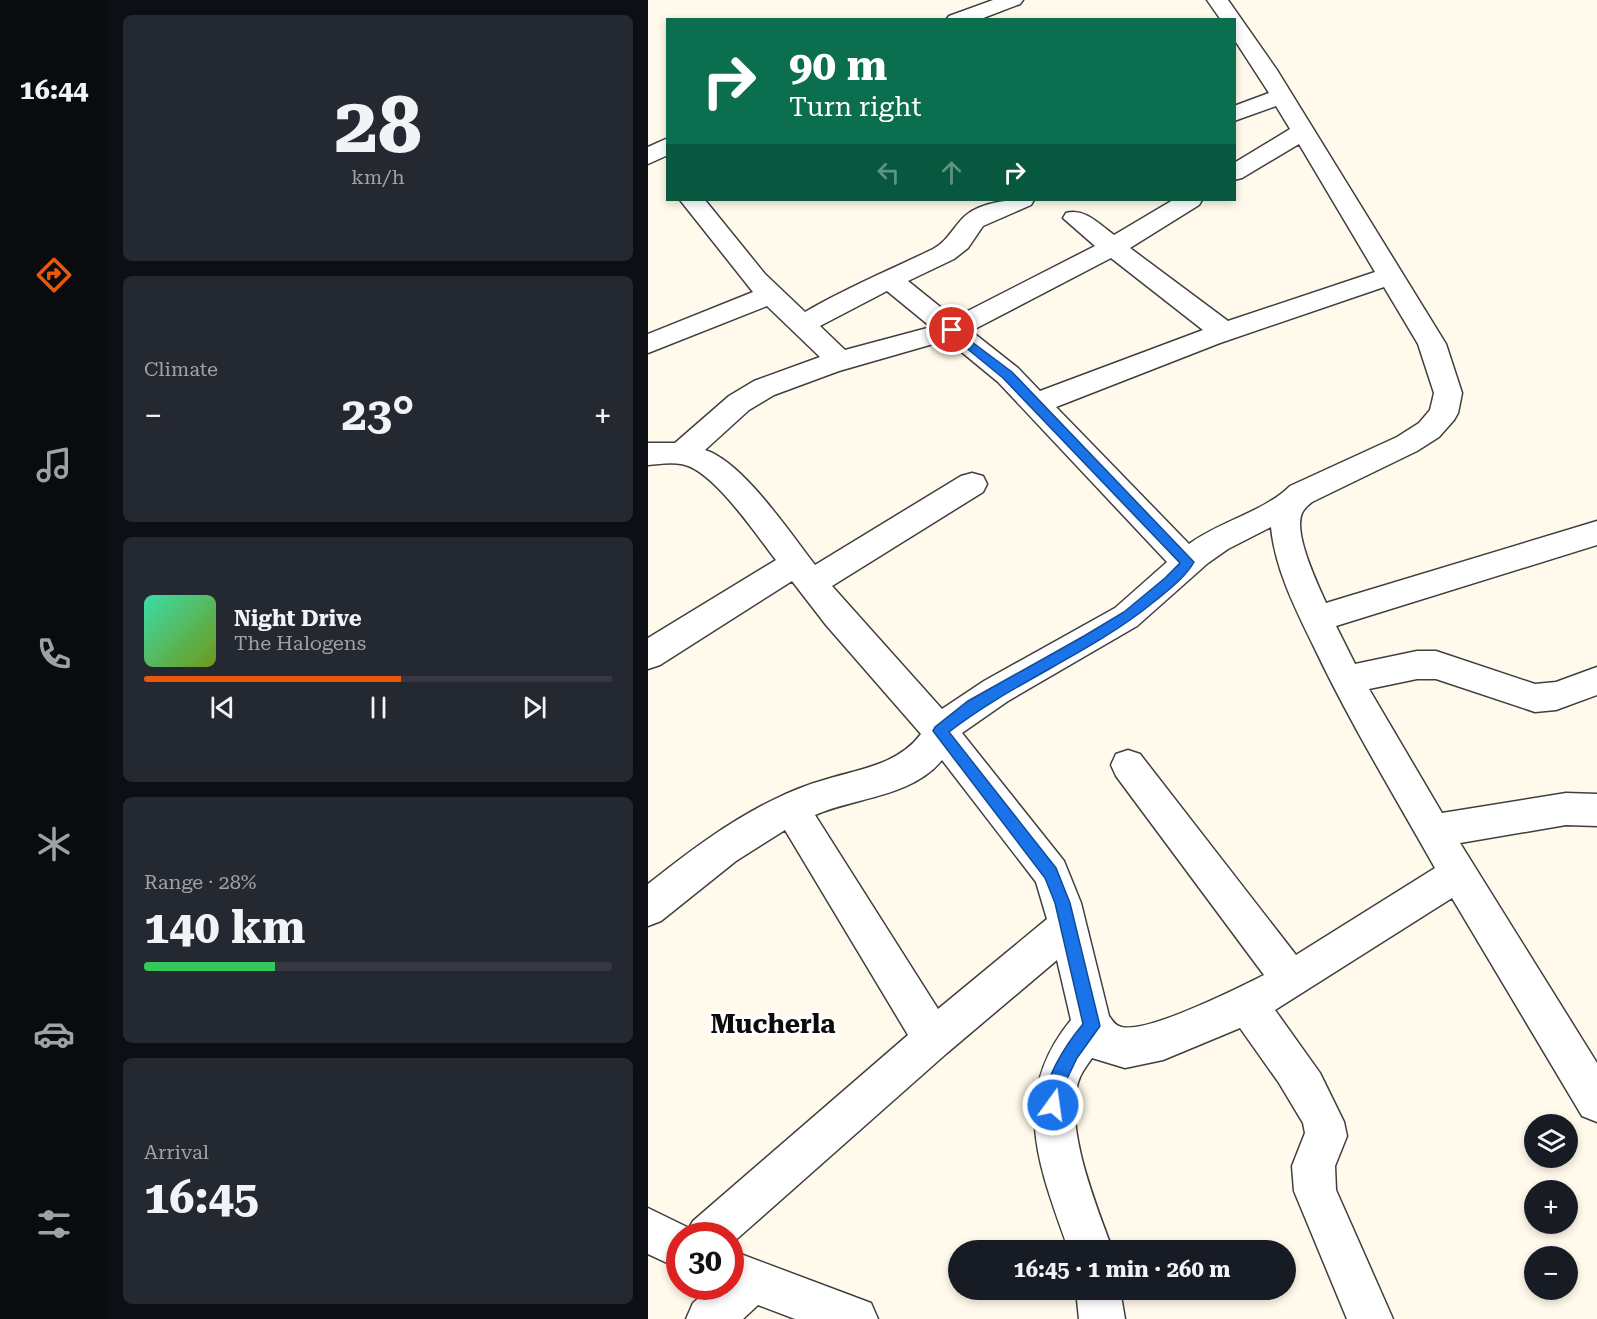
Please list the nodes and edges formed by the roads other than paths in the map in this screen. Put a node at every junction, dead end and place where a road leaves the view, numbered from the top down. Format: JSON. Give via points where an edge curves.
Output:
{"nodes":[{"id":1,"x":1013,"y":0,"type":"edge"},
{"id":2,"x":1217,"y":0,"type":"edge"},
{"id":3,"x":990,"y":14,"type":"edge"},
{"id":4,"x":967,"y":18,"type":"edge"},
{"id":5,"x":1230,"y":18,"type":"edge"},
{"id":6,"x":1236,"y":26,"type":"edge"},
{"id":7,"x":1282,"y":96,"type":"junction"},
{"id":8,"x":1236,"y":113,"type":"edge"},
{"id":9,"x":1304,"y":131,"type":"junction"},
{"id":10,"x":1236,"y":172,"type":"edge"},
{"id":11,"x":693,"y":201,"type":"edge"},
{"id":12,"x":1020,"y":201,"type":"edge"},
{"id":13,"x":1188,"y":201,"type":"edge"},
{"id":14,"x":1075,"y":218,"type":"dead end"},
{"id":15,"x":1113,"y":247,"type":"junction"},
{"id":16,"x":1389,"y":276,"type":"junction"},
{"id":17,"x":890,"y":280,"type":"junction"},
{"id":18,"x":772,"y":294,"type":"junction"},
{"id":19,"x":804,"y":324,"type":"junction"},
{"id":20,"x":952,"y":330,"type":"junction"},
{"id":21,"x":1224,"y":332,"type":"junction"},
{"id":22,"x":648,"y":344,"type":"edge"},
{"id":23,"x":840,"y":361,"type":"junction"},
{"id":24,"x":1036,"y":404,"type":"junction"},
{"id":25,"x":682,"y":453,"type":"junction"},
{"id":26,"x":648,"y":454,"type":"edge"},
{"id":27,"x":972,"y":484,"type":"dead end"},
{"id":28,"x":1289,"y":506,"type":"junction"},
{"id":29,"x":1597,"y":533,"type":"edge"},
{"id":30,"x":1188,"y":562,"type":"junction"},
{"id":31,"x":804,"y":573,"type":"junction"},
{"id":32,"x":1316,"y":619,"type":"junction"},
{"id":33,"x":648,"y":655,"type":"edge"},
{"id":34,"x":1346,"y":680,"type":"junction"},
{"id":35,"x":1597,"y":681,"type":"edge"},
{"id":36,"x":940,"y":731,"type":"junction"},
{"id":37,"x":1128,"y":765,"type":"dead end"},
{"id":38,"x":792,"y":809,"type":"junction"},
{"id":39,"x":1597,"y":810,"type":"edge"},
{"id":40,"x":1433,"y":831,"type":"junction"},
{"id":41,"x":1458,"y":874,"type":"junction"},
{"id":42,"x":648,"y":908,"type":"edge"},
{"id":43,"x":1068,"y":926,"type":"junction"},
{"id":44,"x":1291,"y":980,"type":"junction"},
{"id":45,"x":1246,"y":1004,"type":"junction"},
{"id":46,"x":1092,"y":1026,"type":"junction"},
{"id":47,"x":933,"y":1039,"type":"junction"},
{"id":48,"x":1597,"y":1101,"type":"edge"},
{"id":49,"x":724,"y":1222,"type":"edge"},
{"id":50,"x":648,"y":1230,"type":"edge"},
{"id":51,"x":666,"y":1240,"type":"edge"},
{"id":52,"x":1088,"y":1240,"type":"edge"},
{"id":53,"x":744,"y":1277,"type":"edge"},
{"id":54,"x":724,"y":1300,"type":"edge"},
{"id":55,"x":1099,"y":1300,"type":"edge"},
{"id":56,"x":710,"y":1319,"type":"edge"},
{"id":57,"x":855,"y":1319,"type":"edge"},
{"id":58,"x":1102,"y":1319,"type":"edge"},
{"id":59,"x":1370,"y":1319,"type":"edge"}],
"edges":[{"from":1,"to":3,"type":"street"},
{"from":2,"to":5,"type":"street"},
{"from":3,"to":4,"type":"street"},
{"from":6,"to":7,"type":"street"},
{"from":7,"to":8,"type":"street"},
{"from":7,"to":9,"type":"street"},
{"from":9,"to":10,"type":"street"},
{"from":9,"to":16,"type":"street"},
{"from":11,"to":18,"type":"street","via":[[756,280]]},
{"from":12,"to":17,"type":"street","via":[[975,221],[945,253]]},
{"from":13,"to":15,"type":"street"},
{"from":14,"to":15,"type":"street"},
{"from":15,"to":20,"type":"street"},
{"from":15,"to":21,"type":"street"},
{"from":16,"to":21,"type":"street"},
{"from":16,"to":28,"type":"street","via":[[1432,344],[1448,393],[1444,413],[1429,430],[1407,444],[1301,494]]},
{"from":17,"to":19,"type":"street"},
{"from":17,"to":20,"type":"street"},
{"from":18,"to":19,"type":"street"},
{"from":18,"to":22,"type":"street"},
{"from":19,"to":23,"type":"street"},
{"from":20,"to":23,"type":"street"},
{"from":20,"to":24,"type":"street","via":[[1008,375]]},
{"from":21,"to":24,"type":"street"},
{"from":23,"to":25,"type":"street","via":[[755,393]]},
{"from":24,"to":30,"type":"street"},
{"from":25,"to":26,"type":"street"},
{"from":25,"to":31,"type":"street","via":[[718,470]]},
{"from":27,"to":31,"type":"street"},
{"from":28,"to":30,"type":"street","via":[[1209,546]]},
{"from":28,"to":32,"type":"street","via":[[1285,521],[1287,537]]},
{"from":29,"to":32,"type":"street"},
{"from":30,"to":36,"type":"street","via":[[1128,615],[973,705]]},
{"from":31,"to":33,"type":"street"},
{"from":31,"to":36,"type":"street"},
{"from":32,"to":34,"type":"street"},
{"from":34,"to":35,"type":"street","via":[[1417,665],[1436,665],[1535,698],[1556,696]]},
{"from":34,"to":40,"type":"street"},
{"from":36,"to":38,"type":"street","via":[[920,759],[901,770]]},
{"from":36,"to":43,"type":"street","via":[[1051,873]]},
{"from":37,"to":44,"type":"street"},
{"from":38,"to":42,"type":"street","via":[[749,833]]},
{"from":38,"to":47,"type":"street"},
{"from":39,"to":40,"type":"street","via":[[1566,809]]},
{"from":40,"to":41,"type":"street"},
{"from":41,"to":44,"type":"street"},
{"from":41,"to":48,"type":"street"},
{"from":43,"to":46,"type":"street"},
{"from":43,"to":47,"type":"street"},
{"from":44,"to":45,"type":"street"},
{"from":45,"to":46,"type":"street","via":[[1163,1040],[1125,1048],[1105,1043]]},
{"from":45,"to":59,"type":"street","via":[[1324,1120],[1326,1136],[1311,1169],[1315,1191]]},
{"from":46,"to":52,"type":"street","via":[[1071,1052],[1057,1083],[1053,1105],[1056,1140]]},
{"from":47,"to":49,"type":"street"},
{"from":50,"to":51,"type":"street"},
{"from":53,"to":57,"type":"street"},
{"from":54,"to":56,"type":"street"},
{"from":55,"to":58,"type":"street"}]}
